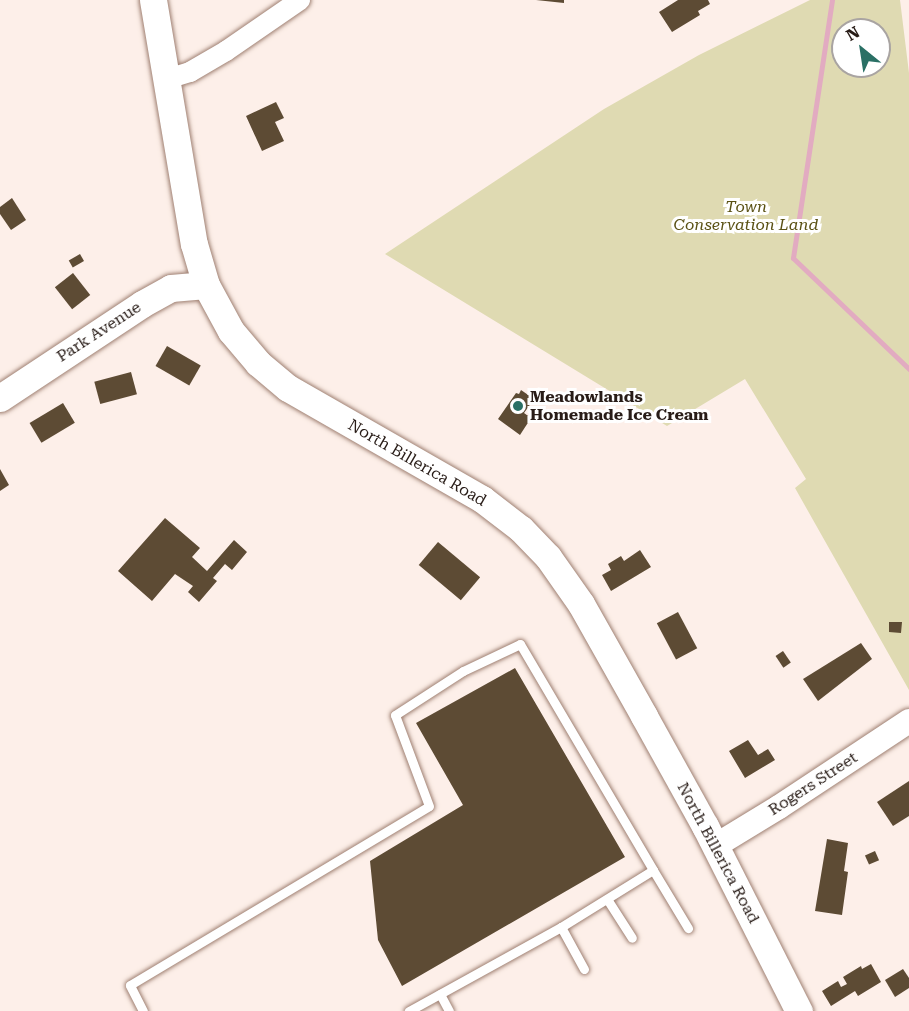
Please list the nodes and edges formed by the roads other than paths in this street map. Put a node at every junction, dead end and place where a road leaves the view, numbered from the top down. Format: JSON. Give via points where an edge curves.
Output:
{"nodes":[{"id":1,"x":153,"y":0,"type":"edge"},
{"id":2,"x":300,"y":0,"type":"edge"},
{"id":3,"x":167,"y":79,"type":"junction"},
{"id":4,"x":206,"y":285,"type":"junction"},
{"id":5,"x":0,"y":398,"type":"edge"},
{"id":6,"x":909,"y":721,"type":"edge"},
{"id":7,"x":715,"y":846,"type":"junction"},
{"id":8,"x":653,"y":870,"type":"junction"},
{"id":9,"x":607,"y":899,"type":"junction"},
{"id":10,"x":561,"y":927,"type":"junction"},
{"id":11,"x":688,"y":928,"type":"dead end"},
{"id":12,"x":632,"y":938,"type":"dead end"},
{"id":13,"x":584,"y":969,"type":"dead end"},
{"id":14,"x":440,"y":994,"type":"junction"},
{"id":15,"x":142,"y":1011,"type":"edge"},
{"id":16,"x":408,"y":1011,"type":"edge"},
{"id":17,"x":449,"y":1011,"type":"edge"},
{"id":18,"x":799,"y":1011,"type":"edge"}],
"edges":[{"from":1,"to":3,"type":"main road","name":"North Billerica Road"},
{"from":2,"to":3,"type":"street","via":[[190,72]]},
{"from":3,"to":4,"type":"main road","name":"North Billerica Road","via":[[194,244]]},
{"from":4,"to":5,"type":"main road","name":"Park Avenue","via":[[171,288]]},
{"from":4,"to":7,"type":"main road","name":"North Billerica Road","via":[[231,331],[258,363],[288,388],[482,499],[521,529],[548,557],[581,604]]},
{"from":6,"to":7,"type":"street","name":"Rogers Street"},
{"from":7,"to":18,"type":"main road","name":"North Billerica Road"},
{"from":8,"to":9,"type":"lane"},
{"from":8,"to":11,"type":"lane"},
{"from":8,"to":15,"type":"lane","via":[[520,644],[463,671],[395,715],[429,806],[130,985]]},
{"from":9,"to":10,"type":"lane"},
{"from":9,"to":12,"type":"lane"},
{"from":10,"to":13,"type":"lane"},
{"from":10,"to":14,"type":"lane"},
{"from":14,"to":16,"type":"lane"},
{"from":14,"to":17,"type":"lane"}]}
